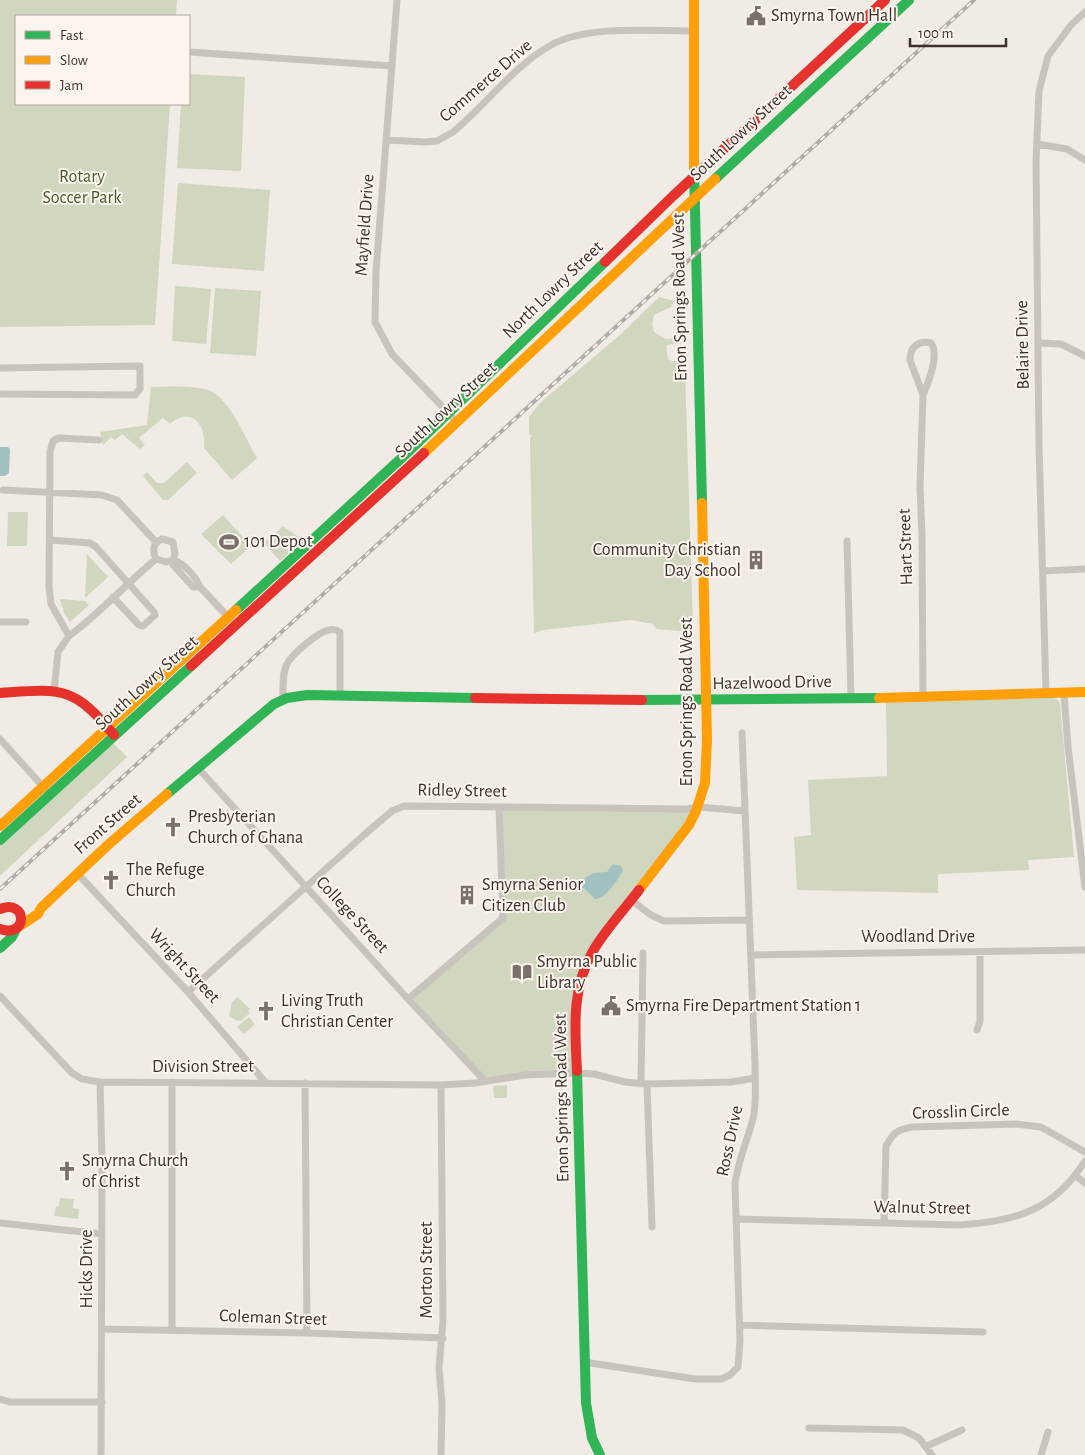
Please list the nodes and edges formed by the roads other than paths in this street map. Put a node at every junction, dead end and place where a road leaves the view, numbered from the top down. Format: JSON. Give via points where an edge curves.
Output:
{"nodes":[{"id":1,"x":397,"y":0,"type":"edge"},
{"id":2,"x":694,"y":0,"type":"edge"},
{"id":3,"x":885,"y":0,"type":"edge"},
{"id":4,"x":909,"y":0,"type":"edge"},
{"id":5,"x":1085,"y":12,"type":"edge"},
{"id":6,"x":694,"y":31,"type":"junction"},
{"id":7,"x":190,"y":52,"type":"edge"},
{"id":8,"x":392,"y":66,"type":"junction"},
{"id":9,"x":800,"y":77,"type":"junction"},
{"id":10,"x":808,"y":92,"type":"junction"},
{"id":11,"x":386,"y":140,"type":"junction"},
{"id":12,"x":1036,"y":144,"type":"junction"},
{"id":13,"x":1085,"y":160,"type":"edge"},
{"id":14,"x":694,"y":177,"type":"junction"},
{"id":15,"x":694,"y":199,"type":"junction"},
{"id":16,"x":1038,"y":343,"type":"junction"},
{"id":17,"x":1085,"y":356,"type":"edge"},
{"id":18,"x":0,"y":368,"type":"edge"},
{"id":19,"x":0,"y":394,"type":"edge"},
{"id":20,"x":923,"y":395,"type":"junction"},
{"id":21,"x":449,"y":413,"type":"junction"},
{"id":22,"x":458,"y":422,"type":"junction"},
{"id":23,"x":99,"y":440,"type":"dead end"},
{"id":24,"x":3,"y":490,"type":"dead end"},
{"id":25,"x":51,"y":491,"type":"junction"},
{"id":26,"x":50,"y":540,"type":"junction"},
{"id":27,"x":847,"y":541,"type":"dead end"},
{"id":28,"x":156,"y":542,"type":"junction"},
{"id":29,"x":156,"y":559,"type":"junction"},
{"id":30,"x":173,"y":560,"type":"junction"},
{"id":31,"x":1085,"y":569,"type":"edge"},
{"id":32,"x":1043,"y":571,"type":"junction"},
{"id":33,"x":128,"y":583,"type":"junction"},
{"id":34,"x":113,"y":597,"type":"junction"},
{"id":35,"x":232,"y":621,"type":"junction"},
{"id":36,"x":0,"y":622,"type":"edge"},
{"id":37,"x":26,"y":622,"type":"dead end"},
{"id":38,"x":69,"y":636,"type":"junction"},
{"id":39,"x":0,"y":692,"type":"edge"},
{"id":40,"x":54,"y":692,"type":"junction"},
{"id":41,"x":1085,"y":692,"type":"edge"},
{"id":42,"x":1064,"y":693,"type":"junction"},
{"id":43,"x":1046,"y":694,"type":"junction"},
{"id":44,"x":340,"y":696,"type":"junction"},
{"id":45,"x":851,"y":698,"type":"junction"},
{"id":46,"x":923,"y":698,"type":"junction"},
{"id":47,"x":283,"y":699,"type":"junction"},
{"id":48,"x":707,"y":701,"type":"junction"},
{"id":49,"x":111,"y":731,"type":"junction"},
{"id":50,"x":742,"y":733,"type":"dead end"},
{"id":51,"x":0,"y":740,"type":"edge"},
{"id":52,"x":198,"y":768,"type":"junction"},
{"id":53,"x":46,"y":790,"type":"junction"},
{"id":54,"x":500,"y":807,"type":"junction"},
{"id":55,"x":699,"y":807,"type":"junction"},
{"id":56,"x":745,"y":811,"type":"junction"},
{"id":57,"x":2,"y":831,"type":"edge"},
{"id":58,"x":76,"y":873,"type":"junction"},
{"id":59,"x":305,"y":886,"type":"junction"},
{"id":60,"x":1085,"y":887,"type":"edge"},
{"id":61,"x":631,"y":900,"type":"junction"},
{"id":62,"x":1,"y":906,"type":"edge"},
{"id":63,"x":16,"y":908,"type":"junction"},
{"id":64,"x":41,"y":908,"type":"junction"},
{"id":65,"x":749,"y":920,"type":"junction"},
{"id":66,"x":17,"y":928,"type":"junction"},
{"id":67,"x":0,"y":930,"type":"edge"},
{"id":68,"x":0,"y":940,"type":"edge"},
{"id":69,"x":0,"y":948,"type":"edge"},
{"id":70,"x":1085,"y":950,"type":"edge"},
{"id":71,"x":980,"y":952,"type":"junction"},
{"id":72,"x":643,"y":953,"type":"dead end"},
{"id":73,"x":751,"y":954,"type":"junction"},
{"id":74,"x":188,"y":992,"type":"junction"},
{"id":75,"x":0,"y":996,"type":"edge"},
{"id":76,"x":408,"y":1000,"type":"junction"},
{"id":77,"x":977,"y":1030,"type":"dead end"},
{"id":78,"x":577,"y":1072,"type":"junction"},
{"id":79,"x":755,"y":1078,"type":"junction"},
{"id":80,"x":485,"y":1081,"type":"junction"},
{"id":81,"x":100,"y":1082,"type":"junction"},
{"id":82,"x":172,"y":1082,"type":"junction"},
{"id":83,"x":266,"y":1083,"type":"junction"},
{"id":84,"x":305,"y":1083,"type":"junction"},
{"id":85,"x":644,"y":1084,"type":"junction"},
{"id":86,"x":441,"y":1085,"type":"junction"},
{"id":87,"x":1085,"y":1152,"type":"edge"},
{"id":88,"x":1085,"y":1161,"type":"edge"},
{"id":89,"x":1076,"y":1176,"type":"junction"},
{"id":90,"x":1085,"y":1183,"type":"edge"},
{"id":91,"x":736,"y":1219,"type":"junction"},
{"id":92,"x":0,"y":1223,"type":"edge"},
{"id":93,"x":884,"y":1223,"type":"junction"},
{"id":94,"x":652,"y":1227,"type":"dead end"},
{"id":95,"x":102,"y":1234,"type":"junction"},
{"id":96,"x":740,"y":1325,"type":"junction"},
{"id":97,"x":102,"y":1329,"type":"junction"},
{"id":98,"x":172,"y":1330,"type":"junction"},
{"id":99,"x":983,"y":1332,"type":"dead end"},
{"id":100,"x":307,"y":1333,"type":"junction"},
{"id":101,"x":443,"y":1338,"type":"junction"},
{"id":102,"x":584,"y":1362,"type":"junction"},
{"id":103,"x":0,"y":1399,"type":"edge"},
{"id":104,"x":102,"y":1402,"type":"junction"},
{"id":105,"x":809,"y":1428,"type":"dead end"},
{"id":106,"x":962,"y":1430,"type":"dead end"},
{"id":107,"x":1048,"y":1432,"type":"dead end"},
{"id":108,"x":927,"y":1446,"type":"junction"},
{"id":109,"x":101,"y":1455,"type":"edge"},
{"id":110,"x":441,"y":1455,"type":"edge"},
{"id":111,"x":600,"y":1455,"type":"edge"},
{"id":112,"x":932,"y":1455,"type":"edge"},
{"id":113,"x":1041,"y":1455,"type":"edge"}],
"edges":[{"from":1,"to":8,"type":"street","name":"Mayfield Drive"},
{"from":2,"to":6,"type":"street","name":"Enon Springs Road West"},
{"from":3,"to":9,"type":"street","name":"North Lowry Street"},
{"from":4,"to":10,"type":"street","name":"South Lowry Street"},
{"from":5,"to":12,"type":"street","name":"Belaire Drive","via":[[1048,56],[1039,91]]},
{"from":6,"to":11,"type":"street","name":"Commerce Drive","via":[[590,32],[569,37],[530,60],[468,120],[438,141]]},
{"from":6,"to":14,"type":"street","name":"Enon Springs Road West"},
{"from":7,"to":8,"type":"street"},
{"from":8,"to":11,"type":"street","name":"Mayfield Drive"},
{"from":9,"to":10,"type":"street"},
{"from":9,"to":14,"type":"street","name":"North Lowry Street"},
{"from":10,"to":15,"type":"street","name":"South Lowry Street"},
{"from":11,"to":21,"type":"street","name":"Mayfield Drive","via":[[375,322],[392,354]]},
{"from":12,"to":13,"type":"street","via":[[1067,149]]},
{"from":12,"to":16,"type":"street","name":"Belaire Drive"},
{"from":14,"to":15,"type":"street","name":"Enon Springs Road West"},
{"from":14,"to":21,"type":"street","name":"North Lowry Street"},
{"from":15,"to":22,"type":"street","name":"South Lowry Street"},
{"from":15,"to":48,"type":"street","name":"Enon Springs Road West"},
{"from":16,"to":17,"type":"street","via":[[1061,344]]},
{"from":16,"to":32,"type":"street","name":"Belaire Drive"},
{"from":18,"to":19,"type":"street","via":[[140,366],[140,388],[135,395]]},
{"from":20,"to":20,"type":"street","name":"Hart Street","via":[[910,355],[914,346],[927,342],[934,350],[933,366]]},
{"from":20,"to":46,"type":"street","name":"Hart Street","via":[[920,486]]},
{"from":21,"to":22,"type":"street","name":"Mayfield Drive"},
{"from":21,"to":35,"type":"street","name":"North Lowry Street"},
{"from":22,"to":35,"type":"street","name":"South Lowry Street"},
{"from":23,"to":25,"type":"street","via":[[59,438],[53,441],[50,452]]},
{"from":24,"to":25,"type":"street"},
{"from":25,"to":26,"type":"street"},
{"from":25,"to":28,"type":"street","via":[[102,494],[117,500]]},
{"from":26,"to":33,"type":"street","via":[[90,543]]},
{"from":26,"to":38,"type":"street","via":[[51,604]]},
{"from":27,"to":45,"type":"street"},
{"from":28,"to":29,"type":"street","via":[[153,548]]},
{"from":28,"to":30,"type":"street","via":[[162,539],[173,542]]},
{"from":29,"to":30,"type":"street"},
{"from":29,"to":33,"type":"street"},
{"from":30,"to":35,"type":"street","via":[[179,561]]},
{"from":31,"to":32,"type":"street"},
{"from":32,"to":43,"type":"street","name":"Belaire Drive"},
{"from":33,"to":34,"type":"street"},
{"from":33,"to":34,"type":"street","via":[[155,615],[143,626],[139,625]]},
{"from":34,"to":38,"type":"street"},
{"from":35,"to":49,"type":"street","name":"South Lowry Street"},
{"from":36,"to":37,"type":"street"},
{"from":38,"to":40,"type":"street","via":[[58,652]]},
{"from":39,"to":40,"type":"street"},
{"from":40,"to":49,"type":"street","via":[[68,694],[84,702]]},
{"from":41,"to":42,"type":"street","name":"Hazelwood Drive"},
{"from":42,"to":43,"type":"street","name":"Hazelwood Drive"},
{"from":42,"to":60,"type":"street"},
{"from":43,"to":46,"type":"street","name":"Hazelwood Drive"},
{"from":44,"to":47,"type":"street","name":"Hazelwood Drive","via":[[307,695]]},
{"from":44,"to":47,"type":"street","via":[[340,632],[328,630],[296,653],[287,664]]},
{"from":44,"to":48,"type":"street","name":"Hazelwood Drive"},
{"from":45,"to":46,"type":"street","name":"Hazelwood Drive"},
{"from":45,"to":48,"type":"street","name":"Hazelwood Drive"},
{"from":47,"to":52,"type":"street","name":"Hazelwood Drive"},
{"from":48,"to":55,"type":"street","name":"Enon Springs Road West","via":[[706,781]]},
{"from":49,"to":53,"type":"street","name":"South Lowry Street"},
{"from":50,"to":56,"type":"street","name":"Ross Drive"},
{"from":51,"to":53,"type":"street"},
{"from":52,"to":58,"type":"street","name":"Front Street"},
{"from":52,"to":59,"type":"street","name":"College Street"},
{"from":53,"to":57,"type":"street","name":"South Lowry Street"},
{"from":54,"to":55,"type":"street","name":"Ridley Street"},
{"from":54,"to":59,"type":"street","name":"Ridley Street","via":[[404,806],[392,811]]},
{"from":54,"to":76,"type":"street","via":[[504,916]]},
{"from":55,"to":56,"type":"street","name":"Ridley Street"},
{"from":55,"to":61,"type":"street","name":"Enon Springs Road West","via":[[689,825]]},
{"from":56,"to":65,"type":"street","name":"Ross Drive"},
{"from":58,"to":64,"type":"street","name":"Front Street"},
{"from":58,"to":74,"type":"street","name":"Wright Street"},
{"from":59,"to":74,"type":"street","name":"Ridley Street"},
{"from":59,"to":76,"type":"street","name":"College Street"},
{"from":61,"to":65,"type":"street","via":[[664,921]]},
{"from":61,"to":78,"type":"street","name":"Enon Springs Road West","via":[[594,949],[582,975],[575,1005]]},
{"from":62,"to":63,"type":"street"},
{"from":63,"to":64,"type":"street"},
{"from":63,"to":66,"type":"street","via":[[21,917]]},
{"from":64,"to":66,"type":"street","name":"Front Street","via":[[38,914]]},
{"from":65,"to":73,"type":"street","name":"Ross Drive"},
{"from":66,"to":67,"type":"street","via":[[9,932]]},
{"from":66,"to":69,"type":"street","name":"Front Street"},
{"from":67,"to":68,"type":"street"},
{"from":70,"to":71,"type":"street","name":"Woodland Drive"},
{"from":71,"to":73,"type":"street","name":"Woodland Drive"},
{"from":71,"to":77,"type":"street","via":[[980,1021]]},
{"from":72,"to":85,"type":"street"},
{"from":73,"to":79,"type":"street","name":"Ross Drive"},
{"from":74,"to":83,"type":"street","name":"Wright Street"},
{"from":75,"to":81,"type":"street","name":"Division Street","via":[[72,1073],[82,1079]]},
{"from":76,"to":80,"type":"street","name":"College Street"},
{"from":78,"to":80,"type":"street"},
{"from":78,"to":85,"type":"street"},
{"from":78,"to":102,"type":"street","name":"Enon Springs Road West"},
{"from":79,"to":85,"type":"street","via":[[731,1082]]},
{"from":79,"to":91,"type":"street","name":"Ross Drive","via":[[753,1117],[736,1170]]},
{"from":80,"to":86,"type":"street"},
{"from":81,"to":82,"type":"street","name":"Division Street"},
{"from":81,"to":95,"type":"street","name":"Hicks Drive"},
{"from":82,"to":83,"type":"street","name":"Division Street"},
{"from":82,"to":98,"type":"street"},
{"from":83,"to":84,"type":"street","name":"Division Street"},
{"from":84,"to":86,"type":"street","name":"Division Street"},
{"from":84,"to":100,"type":"street"},
{"from":85,"to":94,"type":"street"},
{"from":86,"to":101,"type":"street","name":"Morton Street"},
{"from":87,"to":93,"type":"street","name":"Crosslin Circle","via":[[1040,1127],[1016,1124],[899,1130],[886,1146]]},
{"from":88,"to":89,"type":"street","name":"Walnut Street"},
{"from":89,"to":90,"type":"street"},
{"from":89,"to":93,"type":"street","name":"Walnut Street","via":[[1041,1206],[1007,1220],[959,1225]]},
{"from":91,"to":93,"type":"street","name":"Walnut Street"},
{"from":91,"to":96,"type":"street","name":"Ross Drive"},
{"from":92,"to":95,"type":"street"},
{"from":95,"to":97,"type":"street","name":"Hicks Drive"},
{"from":96,"to":99,"type":"street"},
{"from":96,"to":102,"type":"street","name":"Ross Drive","via":[[738,1367],[721,1379],[686,1378]]},
{"from":97,"to":98,"type":"street","name":"Coleman Street"},
{"from":97,"to":104,"type":"street","name":"Hicks Drive"},
{"from":98,"to":100,"type":"street","name":"Coleman Street"},
{"from":100,"to":101,"type":"street","name":"Coleman Street"},
{"from":101,"to":110,"type":"street","name":"Morton Street","via":[[439,1368]]},
{"from":102,"to":111,"type":"street","name":"Enon Springs Road West","via":[[587,1412],[592,1438]]},
{"from":103,"to":104,"type":"street","via":[[10,1402]]},
{"from":104,"to":109,"type":"street","name":"Hicks Drive"},
{"from":105,"to":108,"type":"street","via":[[903,1430],[920,1438]]},
{"from":106,"to":108,"type":"street"},
{"from":107,"to":113,"type":"street"},
{"from":108,"to":112,"type":"street"}]}
